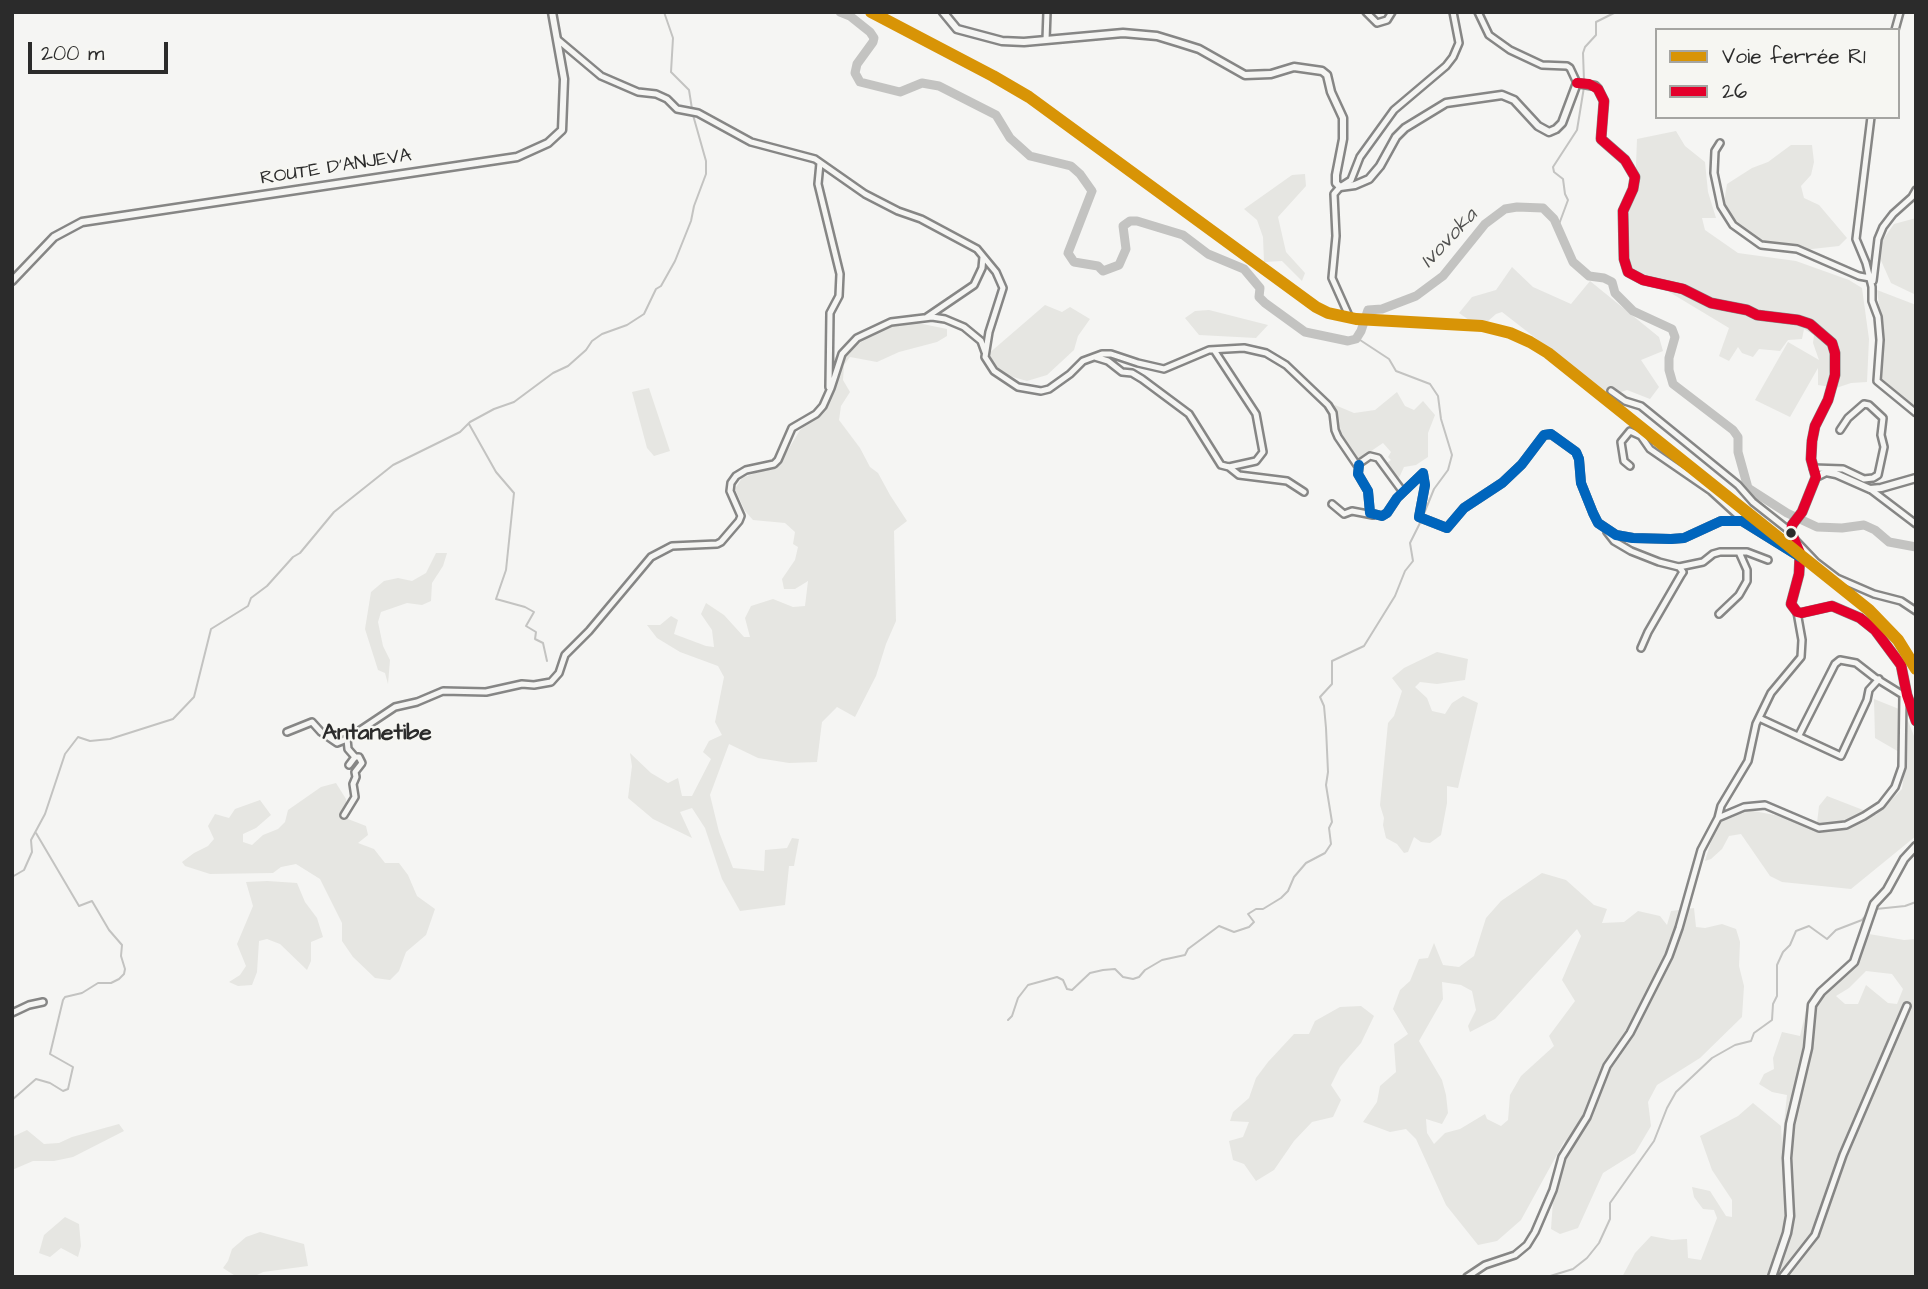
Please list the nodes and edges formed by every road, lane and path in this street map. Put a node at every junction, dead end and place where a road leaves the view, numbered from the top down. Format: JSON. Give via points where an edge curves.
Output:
{"nodes":[{"id":1,"x":552,"y":12,"type":"edge"},
{"id":2,"x":943,"y":12,"type":"edge"},
{"id":3,"x":1047,"y":12,"type":"edge"},
{"id":4,"x":1366,"y":12,"type":"edge"},
{"id":5,"x":1392,"y":12,"type":"edge"},
{"id":6,"x":1453,"y":12,"type":"edge"},
{"id":7,"x":1478,"y":12,"type":"edge"},
{"id":8,"x":557,"y":39,"type":"junction"},
{"id":9,"x":1046,"y":40,"type":"junction"},
{"id":10,"x":1579,"y":82,"type":"junction"},
{"id":11,"x":1871,"y":119,"type":"edge"},
{"id":12,"x":1720,"y":143,"type":"dead end"},
{"id":13,"x":820,"y":163,"type":"junction"},
{"id":14,"x":1340,"y":187,"type":"junction"},
{"id":15,"x":1916,"y":190,"type":"edge"},
{"id":16,"x":983,"y":256,"type":"junction"},
{"id":17,"x":1870,"y":278,"type":"junction"},
{"id":18,"x":12,"y":281,"type":"edge"},
{"id":19,"x":1872,"y":287,"type":"junction"},
{"id":20,"x":1349,"y":316,"type":"dead end"},
{"id":21,"x":927,"y":317,"type":"junction"},
{"id":22,"x":1214,"y":350,"type":"junction"},
{"id":23,"x":985,"y":352,"type":"junction"},
{"id":24,"x":1092,"y":356,"type":"junction"},
{"id":25,"x":1611,"y":391,"type":"dead end"},
{"id":26,"x":829,"y":394,"type":"junction"},
{"id":27,"x":1916,"y":413,"type":"edge"},
{"id":28,"x":1840,"y":430,"type":"dead end"},
{"id":29,"x":1359,"y":465,"type":"junction"},
{"id":30,"x":1229,"y":467,"type":"junction"},
{"id":31,"x":1630,"y":467,"type":"dead end"},
{"id":32,"x":1813,"y":468,"type":"junction"},
{"id":33,"x":1816,"y":477,"type":"junction"},
{"id":34,"x":1916,"y":478,"type":"edge"},
{"id":35,"x":1870,"y":489,"type":"junction"},
{"id":36,"x":1304,"y":492,"type":"dead end"},
{"id":37,"x":1403,"y":492,"type":"junction"},
{"id":38,"x":1332,"y":504,"type":"dead end"},
{"id":39,"x":1373,"y":515,"type":"junction"},
{"id":40,"x":1744,"y":522,"type":"junction"},
{"id":41,"x":1916,"y":524,"type":"edge"},
{"id":42,"x":1791,"y":528,"type":"junction"},
{"id":43,"x":1605,"y":529,"type":"junction"},
{"id":44,"x":1796,"y":540,"type":"junction"},
{"id":45,"x":1739,"y":552,"type":"junction"},
{"id":46,"x":1800,"y":557,"type":"junction"},
{"id":47,"x":1768,"y":560,"type":"dead end"},
{"id":48,"x":1679,"y":567,"type":"junction"},
{"id":49,"x":1916,"y":611,"type":"edge"},
{"id":50,"x":1797,"y":612,"type":"junction"},
{"id":51,"x":1719,"y":614,"type":"dead end"},
{"id":52,"x":1641,"y":649,"type":"dead end"},
{"id":53,"x":1879,"y":680,"type":"junction"},
{"id":54,"x":1905,"y":695,"type":"junction"},
{"id":55,"x":1759,"y":718,"type":"junction"},
{"id":56,"x":1916,"y":721,"type":"edge"},
{"id":57,"x":287,"y":732,"type":"dead end"},
{"id":58,"x":1799,"y":735,"type":"junction"},
{"id":59,"x":347,"y":739,"type":"junction"},
{"id":60,"x":355,"y":757,"type":"junction"},
{"id":61,"x":349,"y":765,"type":"dead end"},
{"id":62,"x":344,"y":815,"type":"dead end"},
{"id":63,"x":1718,"y":818,"type":"junction"},
{"id":64,"x":1916,"y":846,"type":"edge"},
{"id":65,"x":43,"y":1002,"type":"dead end"},
{"id":66,"x":1907,"y":1006,"type":"dead end"},
{"id":67,"x":12,"y":1013,"type":"edge"},
{"id":68,"x":1467,"y":1277,"type":"edge"},
{"id":69,"x":1772,"y":1277,"type":"edge"},
{"id":70,"x":1782,"y":1277,"type":"edge"}],
"edges":[{"from":1,"to":8,"type":"street","name":"ROUTE D'ANJEVA"},
{"from":2,"to":9,"type":"street","via":[[957,29],[970,34],[1002,41]]},
{"from":3,"to":9,"type":"street"},
{"from":4,"to":5,"type":"street","via":[[1377,23]]},
{"from":6,"to":14,"type":"street","via":[[1459,43],[1453,57],[1394,110],[1360,157],[1351,180]]},
{"from":7,"to":10,"type":"street","via":[[1489,34],[1510,50],[1542,65],[1567,66]]},
{"from":8,"to":13,"type":"street","via":[[601,76],[638,92],[656,94],[677,109],[698,113],[751,142]]},
{"from":8,"to":18,"type":"street","name":"ROUTE D'ANJEVA","via":[[564,79],[562,130],[538,148],[517,157],[82,222],[54,237]]},
{"from":9,"to":14,"type":"street","via":[[1123,33],[1157,36],[1199,49],[1245,75],[1294,67],[1322,71],[1343,118],[1336,174]]},
{"from":10,"to":14,"type":"street","via":[[1562,123],[1549,132],[1502,95],[1437,107],[1396,137],[1368,179]]},
{"from":10,"to":32,"type":"street","via":[[1598,89],[1604,101],[1601,139],[1625,160],[1635,177],[1623,211],[1628,272],[1711,303],[1810,324],[1832,343],[1835,374],[1815,426]]},
{"from":11,"to":17,"type":"street","via":[[1856,239]]},
{"from":12,"to":17,"type":"street","via":[[1714,161],[1717,190],[1733,225],[1760,245],[1797,249]]},
{"from":13,"to":16,"type":"street","via":[[858,190],[968,244]]},
{"from":13,"to":26,"type":"street","via":[[818,184],[840,274],[839,296],[830,313]]},
{"from":14,"to":20,"type":"street","via":[[1333,204],[1332,278]]},
{"from":15,"to":19,"type":"street","via":[[1883,227]]},
{"from":16,"to":21,"type":"street","via":[[974,285]]},
{"from":16,"to":23,"type":"street","via":[[1003,288]]},
{"from":17,"to":19,"type":"street"},
{"from":19,"to":27,"type":"street","via":[[1880,340],[1877,381]]},
{"from":21,"to":23,"type":"street","via":[[964,327],[981,341]]},
{"from":21,"to":26,"type":"street","via":[[891,322],[857,338],[842,354]]},
{"from":22,"to":24,"type":"street","via":[[1164,369],[1111,354]]},
{"from":22,"to":29,"type":"street","via":[[1244,348],[1266,353],[1286,365],[1328,405],[1338,437]]},
{"from":22,"to":30,"type":"street","via":[[1256,414],[1261,434],[1261,458]]},
{"from":23,"to":24,"type":"street","via":[[994,371],[1018,387],[1041,391],[1049,390]]},
{"from":24,"to":30,"type":"street","via":[[1132,373],[1189,414],[1217,461]]},
{"from":25,"to":42,"type":"street","via":[[1640,406],[1753,502]]},
{"from":26,"to":59,"type":"street","via":[[816,414],[792,428],[774,464],[736,476],[730,491],[741,516],[721,542],[672,546],[652,557],[565,654],[551,682],[486,692],[443,691],[395,707]]},
{"from":28,"to":32,"type":"street","via":[[1864,404],[1883,418],[1884,447],[1878,475],[1864,479],[1843,469]]},
{"from":29,"to":37,"type":"street","via":[[1370,456],[1378,458]]},
{"from":29,"to":39,"type":"street"},
{"from":30,"to":36,"type":"street","via":[[1239,475],[1287,481]]},
{"from":31,"to":40,"type":"street","via":[[1624,461],[1621,442],[1630,431],[1711,491]]},
{"from":32,"to":33,"type":"street"},
{"from":33,"to":35,"type":"street","via":[[1836,474]]},
{"from":33,"to":42,"type":"street"},
{"from":34,"to":35,"type":"street"},
{"from":35,"to":41,"type":"street"},
{"from":37,"to":39,"type":"street","via":[[1387,513]]},
{"from":37,"to":43,"type":"street","via":[[1424,474],[1423,518],[1447,528],[1464,508],[1502,484],[1544,435],[1552,434],[1576,452],[1588,503]]},
{"from":38,"to":39,"type":"street","via":[[1344,514]]},
{"from":40,"to":43,"type":"street","via":[[1721,520],[1684,538],[1671,539],[1633,538]]},
{"from":40,"to":46,"type":"street"},
{"from":42,"to":44,"type":"street"},
{"from":43,"to":48,"type":"street","via":[[1630,551]]},
{"from":44,"to":46,"type":"street"},
{"from":44,"to":49,"type":"street","via":[[1837,578]]},
{"from":45,"to":47,"type":"street"},
{"from":45,"to":48,"type":"street","via":[[1713,554],[1703,562]]},
{"from":45,"to":51,"type":"street","via":[[1747,581]]},
{"from":46,"to":50,"type":"street","via":[[1791,600]]},
{"from":48,"to":52,"type":"street","via":[[1682,575]]},
{"from":50,"to":54,"type":"street","via":[[1832,607],[1860,618],[1901,665]]},
{"from":50,"to":55,"type":"street","via":[[1801,657],[1771,693]]},
{"from":53,"to":54,"type":"street"},
{"from":53,"to":58,"type":"street","via":[[1856,663],[1840,660]]},
{"from":53,"to":58,"type":"street","via":[[1870,690],[1841,756]]},
{"from":54,"to":56,"type":"street"},
{"from":54,"to":63,"type":"street","via":[[1902,767],[1895,787],[1881,805],[1846,825],[1819,828],[1765,805],[1744,807]]},
{"from":55,"to":58,"type":"street"},
{"from":55,"to":63,"type":"street","via":[[1748,761]]},
{"from":57,"to":59,"type":"street","via":[[312,722],[337,743]]},
{"from":59,"to":60,"type":"street"},
{"from":60,"to":61,"type":"street"},
{"from":60,"to":62,"type":"street","via":[[362,763],[355,773],[355,797]]},
{"from":63,"to":68,"type":"street","via":[[1702,850],[1669,956],[1562,1157],[1535,1233],[1515,1255]]},
{"from":64,"to":69,"type":"street","via":[[1871,911],[1854,962],[1811,1005],[1808,1048],[1789,1135],[1789,1225]]},
{"from":65,"to":67,"type":"street"},
{"from":66,"to":70,"type":"street","via":[[1847,1145],[1815,1235]]}]}
